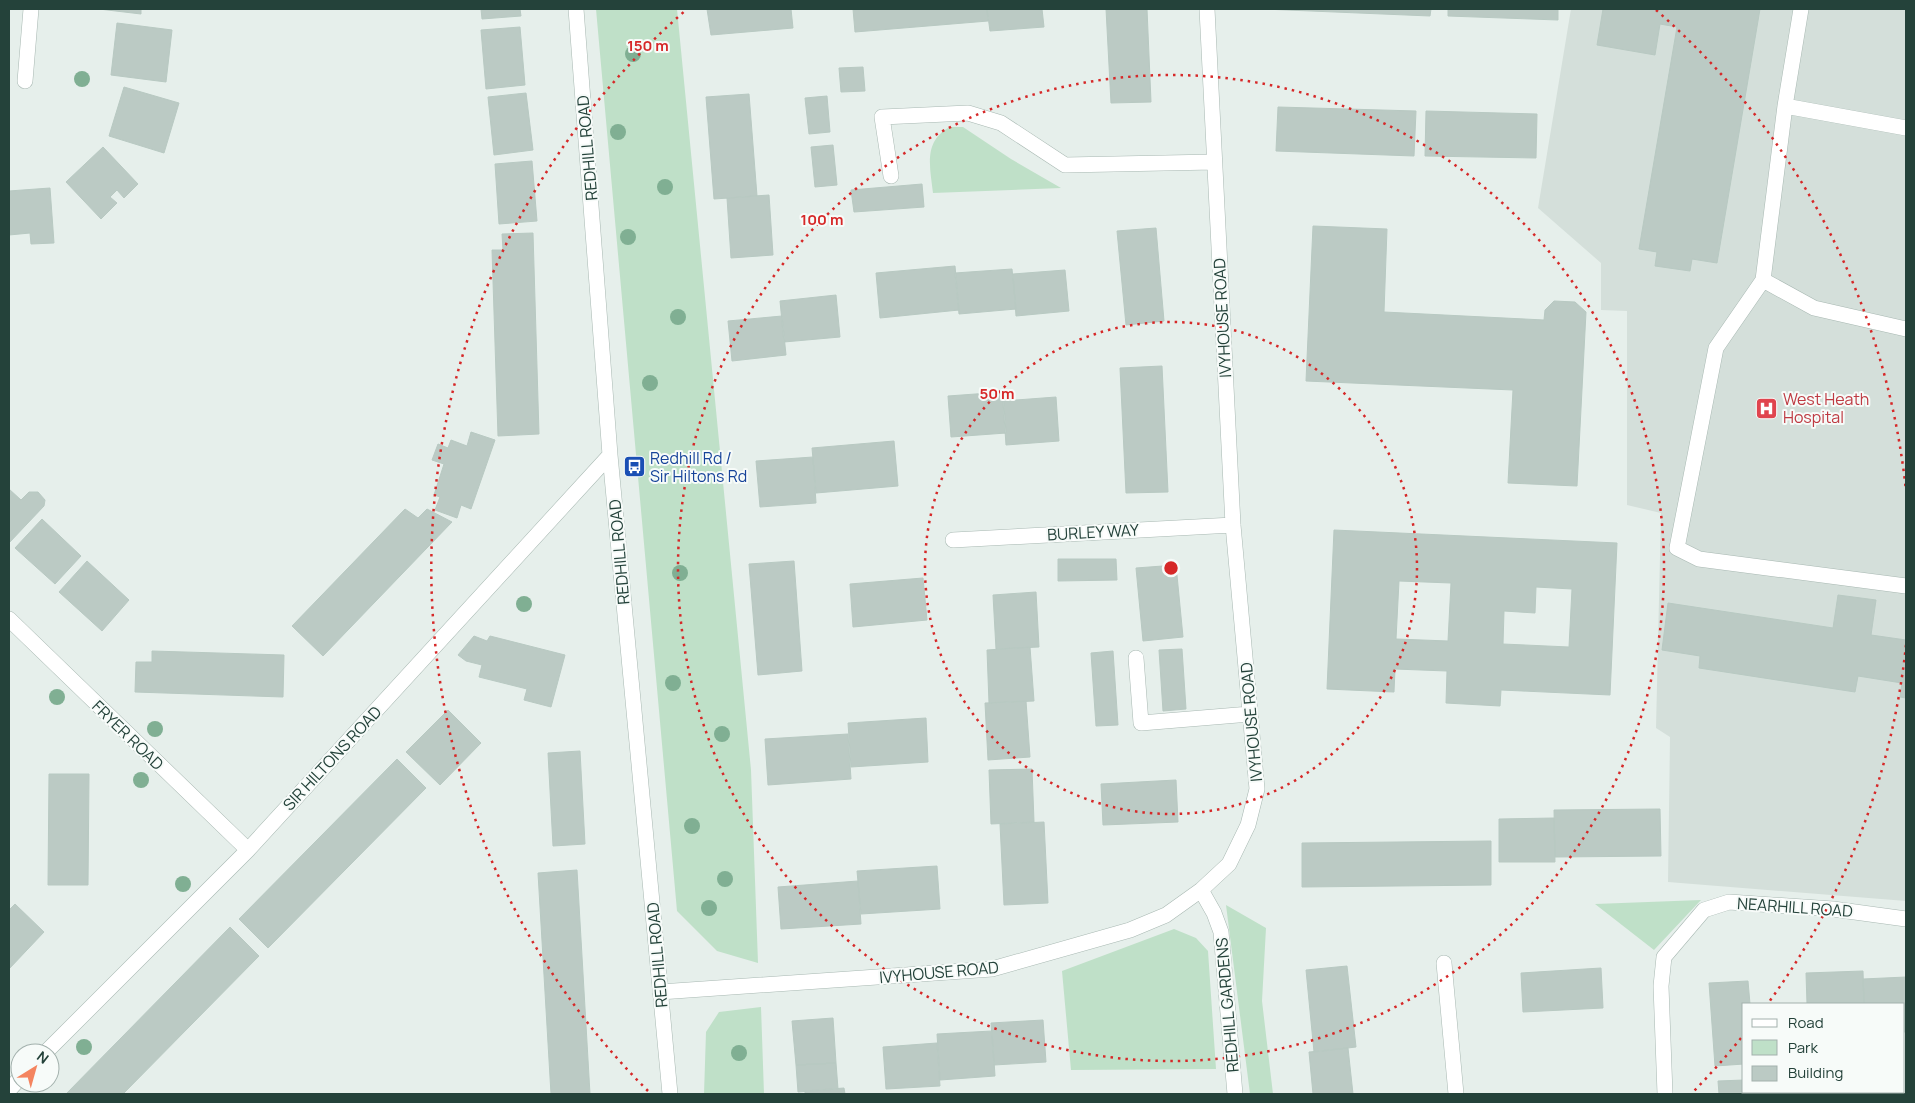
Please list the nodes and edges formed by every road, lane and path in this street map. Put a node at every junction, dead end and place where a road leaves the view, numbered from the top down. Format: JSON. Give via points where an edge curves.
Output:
{"nodes":[{"id":1,"x":31,"y":9,"type":"edge"},
{"id":2,"x":576,"y":9,"type":"edge"},
{"id":3,"x":1207,"y":9,"type":"edge"},
{"id":4,"x":1801,"y":9,"type":"edge"},
{"id":5,"x":24,"y":81,"type":"dead end"},
{"id":6,"x":1785,"y":106,"type":"junction"},
{"id":7,"x":1906,"y":128,"type":"edge"},
{"id":8,"x":1214,"y":162,"type":"junction"},
{"id":9,"x":891,"y":176,"type":"dead end"},
{"id":10,"x":1763,"y":280,"type":"junction"},
{"id":11,"x":1906,"y":329,"type":"edge"},
{"id":12,"x":610,"y":455,"type":"junction"},
{"id":13,"x":1233,"y":525,"type":"junction"},
{"id":14,"x":953,"y":540,"type":"dead end"},
{"id":15,"x":1906,"y":586,"type":"edge"},
{"id":16,"x":9,"y":619,"type":"edge"},
{"id":17,"x":1136,"y":658,"type":"dead end"},
{"id":18,"x":1250,"y":714,"type":"junction"},
{"id":19,"x":248,"y":850,"type":"junction"},
{"id":20,"x":1201,"y":890,"type":"junction"},
{"id":21,"x":1906,"y":919,"type":"edge"},
{"id":22,"x":1444,"y":963,"type":"dead end"},
{"id":23,"x":660,"y":992,"type":"junction"},
{"id":24,"x":55,"y":1043,"type":"edge"},
{"id":25,"x":670,"y":1094,"type":"edge"},
{"id":26,"x":1235,"y":1094,"type":"edge"},
{"id":27,"x":1456,"y":1094,"type":"edge"},
{"id":28,"x":1665,"y":1094,"type":"edge"}],
"edges":[{"from":1,"to":5,"type":"street"},
{"from":2,"to":12,"type":"street","name":"REDHILL ROAD"},
{"from":3,"to":8,"type":"street","name":"IVYHOUSE ROAD","via":[[1212,61]]},
{"from":4,"to":6,"type":"street"},
{"from":6,"to":7,"type":"street"},
{"from":6,"to":10,"type":"street"},
{"from":8,"to":9,"type":"street","via":[[1065,165],[1001,123],[968,114],[882,117]]},
{"from":8,"to":13,"type":"street","name":"IVYHOUSE ROAD"},
{"from":10,"to":11,"type":"street","via":[[1814,308]]},
{"from":10,"to":15,"type":"street","via":[[1716,348],[1677,548],[1699,559]]},
{"from":12,"to":19,"type":"street","name":"SIR HILTONS ROAD"},
{"from":12,"to":23,"type":"street","name":"REDHILL ROAD"},
{"from":13,"to":14,"type":"street","name":"BURLEY WAY"},
{"from":13,"to":18,"type":"street","name":"IVYHOUSE ROAD"},
{"from":16,"to":19,"type":"street","name":"FRYER ROAD"},
{"from":17,"to":18,"type":"street","via":[[1141,722]]},
{"from":18,"to":20,"type":"street","name":"IVYHOUSE ROAD","via":[[1257,789],[1248,825],[1229,864]]},
{"from":19,"to":24,"type":"street","name":"SIR HILTONS ROAD"},
{"from":20,"to":23,"type":"street","name":"IVYHOUSE ROAD","via":[[1166,915],[1130,930],[992,969]]},
{"from":20,"to":26,"type":"street","name":"REDHILL GARDENS","via":[[1221,932]]},
{"from":21,"to":28,"type":"street","name":"NEARHILL ROAD","via":[[1833,909],[1729,902],[1704,910],[1664,958],[1661,986]]},
{"from":22,"to":27,"type":"street"},
{"from":23,"to":25,"type":"street","name":"REDHILL ROAD"}]}
